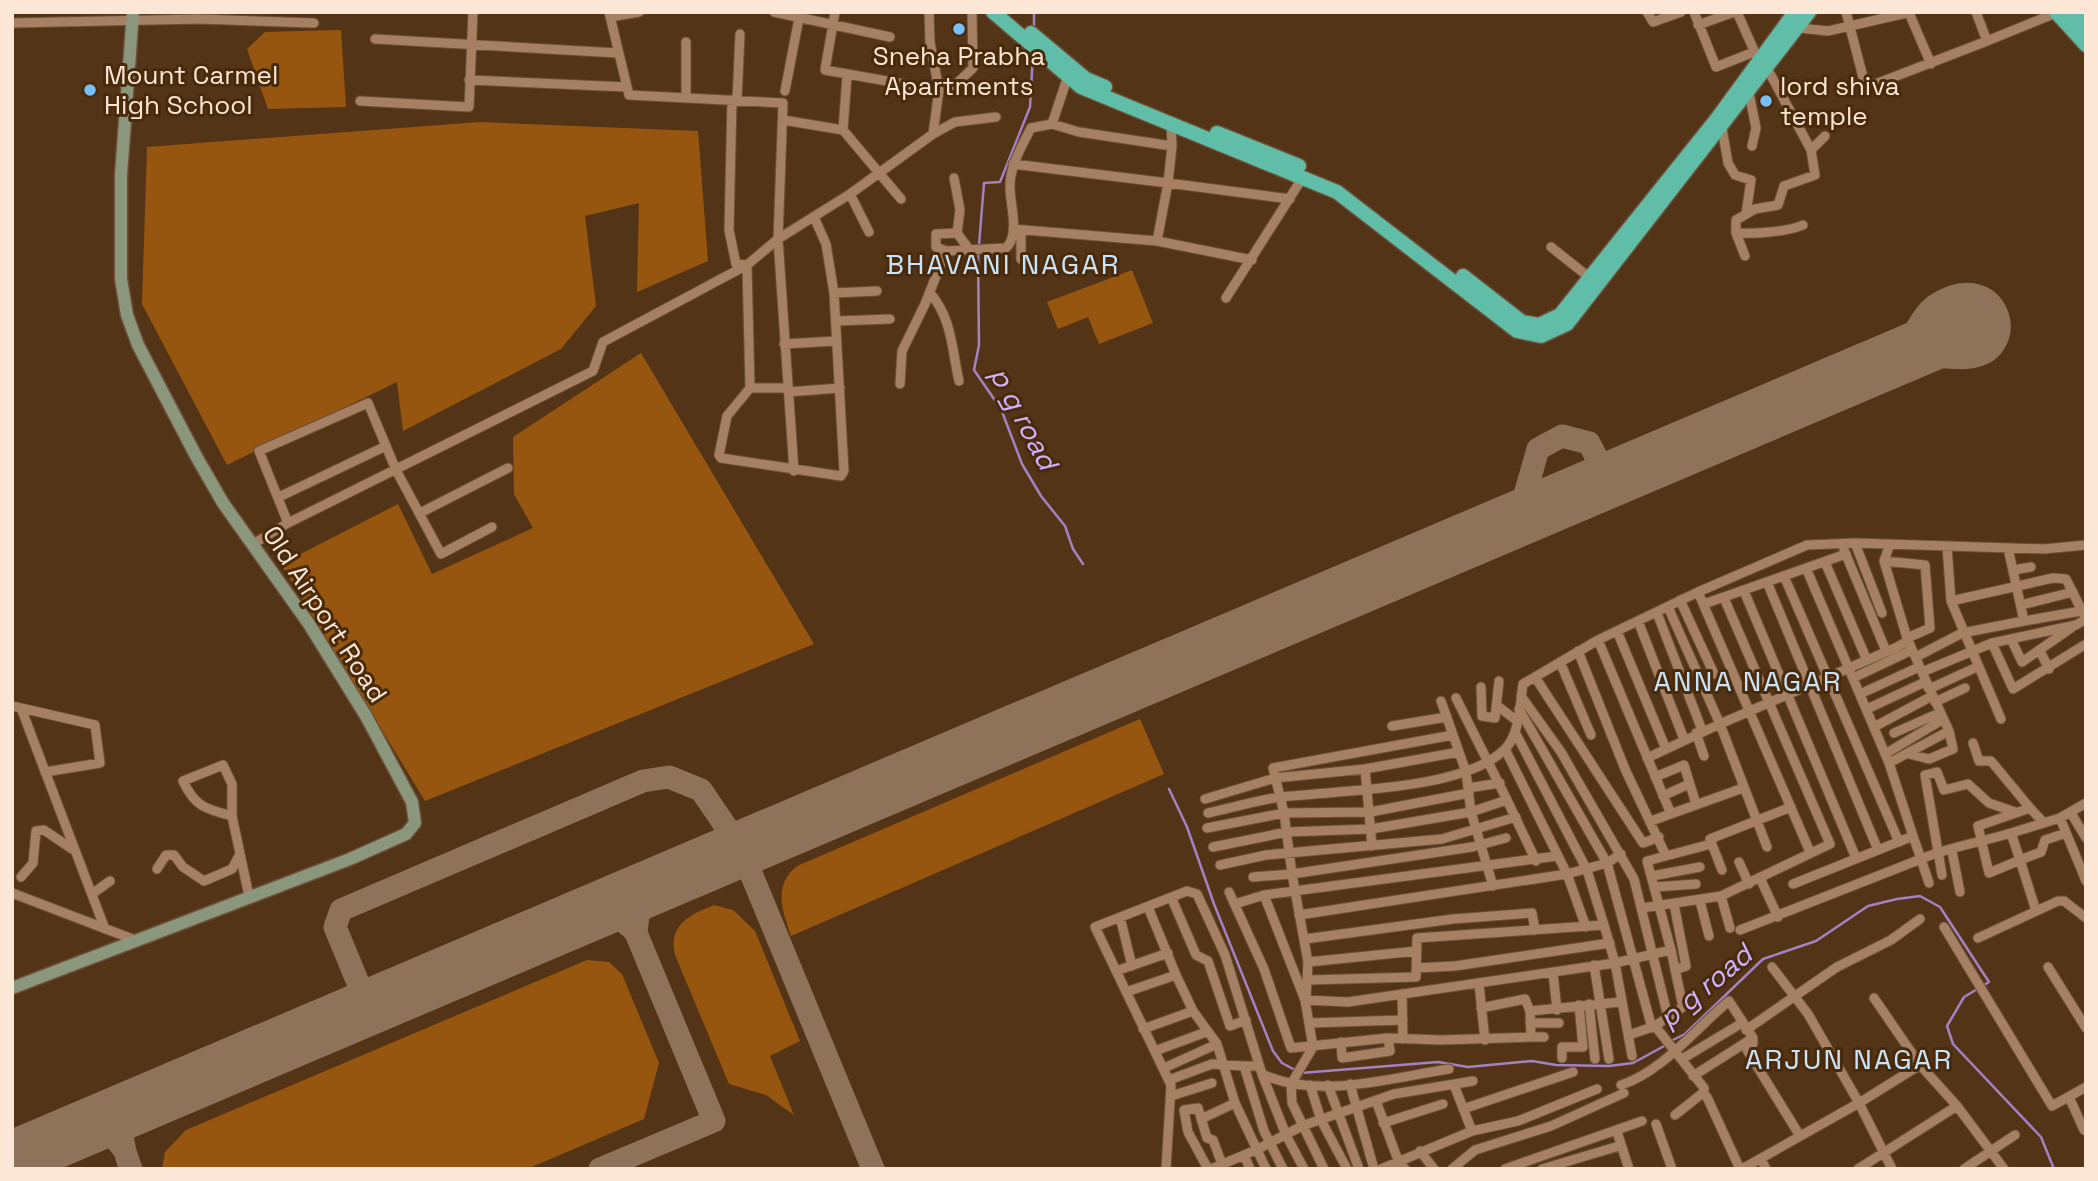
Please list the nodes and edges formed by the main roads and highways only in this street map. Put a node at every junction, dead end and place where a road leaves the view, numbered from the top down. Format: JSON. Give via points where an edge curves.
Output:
{"nodes":[{"id":1,"x":993,"y":12,"type":"edge"},
{"id":2,"x":1006,"y":12,"type":"edge"},
{"id":3,"x":1795,"y":12,"type":"edge"},
{"id":4,"x":1810,"y":12,"type":"edge"},
{"id":5,"x":2073,"y":12,"type":"edge"},
{"id":6,"x":2056,"y":13,"type":"edge"},
{"id":7,"x":133,"y":17,"type":"edge"},
{"id":8,"x":2086,"y":27,"type":"edge"},
{"id":9,"x":2086,"y":45,"type":"edge"},
{"id":10,"x":1048,"y":53,"type":"junction"},
{"id":11,"x":1760,"y":60,"type":"junction"},
{"id":12,"x":12,"y":988,"type":"edge"}],
"edges":[{"from":1,"to":10,"type":"highway"},
{"from":2,"to":10,"type":"highway"},
{"from":3,"to":11,"type":"highway"},
{"from":4,"to":11,"type":"highway","via":[[1799,28]]},
{"from":5,"to":8,"type":"highway"},
{"from":6,"to":9,"type":"highway"},
{"from":7,"to":12,"type":"main road","name":"Old Airport Road","via":[[121,175],[121,279],[127,315],[138,345],[223,503],[309,624],[366,716],[412,802],[415,823],[394,840]]},
{"from":10,"to":11,"type":"highway","via":[[1086,79],[1342,183],[1522,322],[1539,325],[1560,315]]},
{"from":10,"to":11,"type":"highway","via":[[1081,88],[1303,177],[1357,204],[1517,331],[1541,336],[1567,324],[1749,93]]}]}
